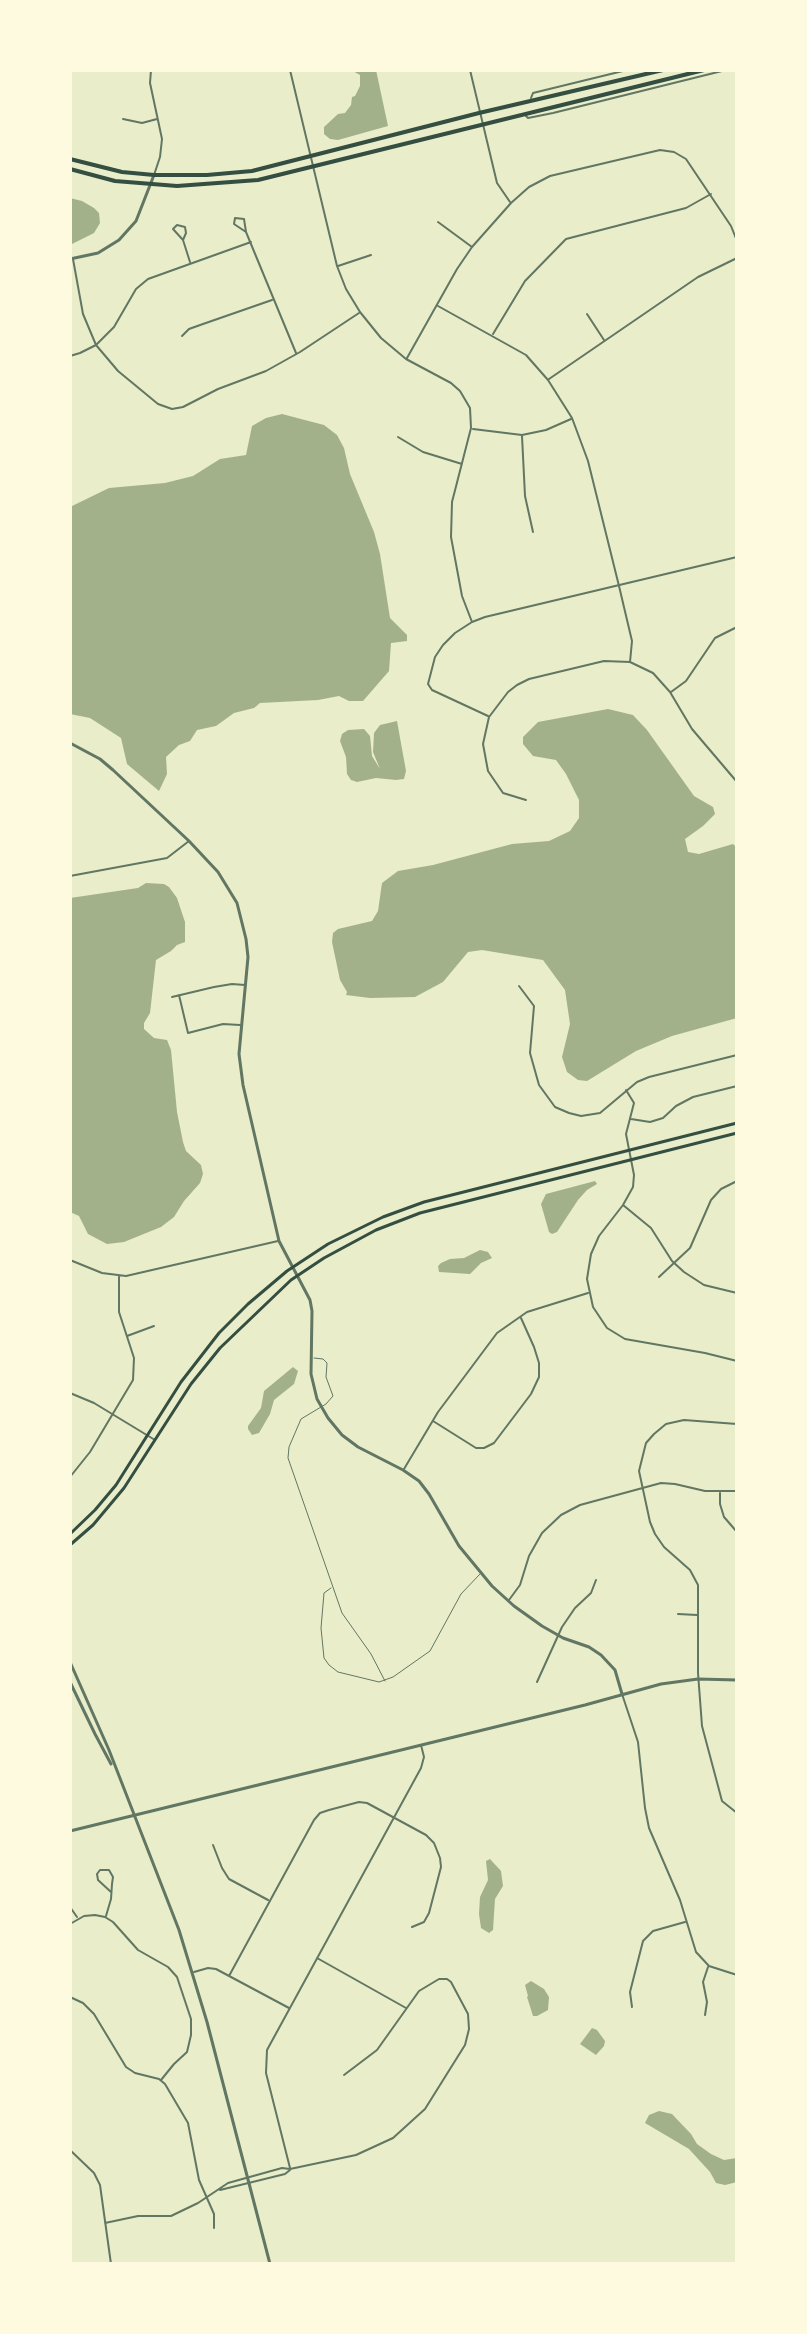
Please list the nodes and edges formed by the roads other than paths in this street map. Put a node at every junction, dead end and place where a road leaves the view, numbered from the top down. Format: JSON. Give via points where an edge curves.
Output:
{"nodes":[{"id":1,"x":151,"y":70,"type":"edge"},
{"id":2,"x":290,"y":70,"type":"edge"},
{"id":3,"x":470,"y":70,"type":"edge"},
{"id":4,"x":627,"y":70,"type":"edge"},
{"id":5,"x":663,"y":70,"type":"edge"},
{"id":6,"x":704,"y":70,"type":"edge"},
{"id":7,"x":726,"y":70,"type":"edge"},
{"id":8,"x":532,"y":101,"type":"junction"},
{"id":9,"x":479,"y":113,"type":"junction"},
{"id":10,"x":525,"y":114,"type":"junction"},
{"id":11,"x":123,"y":119,"type":"dead end"},
{"id":12,"x":158,"y":119,"type":"junction"},
{"id":13,"x":482,"y":124,"type":"junction"},
{"id":14,"x":310,"y":157,"type":"junction"},
{"id":15,"x":70,"y":159,"type":"edge"},
{"id":16,"x":313,"y":167,"type":"junction"},
{"id":17,"x":70,"y":169,"type":"edge"},
{"id":18,"x":154,"y":175,"type":"junction"},
{"id":19,"x":151,"y":184,"type":"junction"},
{"id":20,"x":711,"y":194,"type":"junction"},
{"id":21,"x":511,"y":203,"type":"junction"},
{"id":22,"x":438,"y":222,"type":"dead end"},
{"id":23,"x":246,"y":232,"type":"dead end"},
{"id":24,"x":183,"y":240,"type":"dead end"},
{"id":25,"x":737,"y":241,"type":"edge"},
{"id":26,"x":251,"y":242,"type":"junction"},
{"id":27,"x":472,"y":247,"type":"junction"},
{"id":28,"x":371,"y":255,"type":"dead end"},
{"id":29,"x":737,"y":258,"type":"edge"},
{"id":30,"x":72,"y":259,"type":"edge"},
{"id":31,"x":191,"y":263,"type":"junction"},
{"id":32,"x":337,"y":266,"type":"junction"},
{"id":33,"x":273,"y":299,"type":"junction"},
{"id":34,"x":437,"y":305,"type":"junction"},
{"id":35,"x":360,"y":312,"type":"junction"},
{"id":36,"x":587,"y":314,"type":"dead end"},
{"id":37,"x":492,"y":335,"type":"junction"},
{"id":38,"x":182,"y":336,"type":"dead end"},
{"id":39,"x":605,"y":341,"type":"junction"},
{"id":40,"x":96,"y":345,"type":"junction"},
{"id":41,"x":297,"y":354,"type":"junction"},
{"id":42,"x":70,"y":356,"type":"edge"},
{"id":43,"x":406,"y":359,"type":"junction"},
{"id":44,"x":548,"y":380,"type":"junction"},
{"id":45,"x":572,"y":418,"type":"junction"},
{"id":46,"x":471,"y":428,"type":"junction"},
{"id":47,"x":522,"y":435,"type":"junction"},
{"id":48,"x":398,"y":437,"type":"dead end"},
{"id":49,"x":462,"y":464,"type":"junction"},
{"id":50,"x":533,"y":532,"type":"dead end"},
{"id":51,"x":737,"y":557,"type":"edge"},
{"id":52,"x":619,"y":586,"type":"junction"},
{"id":53,"x":472,"y":622,"type":"junction"},
{"id":54,"x":737,"y":627,"type":"edge"},
{"id":55,"x":630,"y":662,"type":"junction"},
{"id":56,"x":670,"y":692,"type":"junction"},
{"id":57,"x":489,"y":717,"type":"junction"},
{"id":58,"x":70,"y":743,"type":"edge"},
{"id":59,"x":737,"y":782,"type":"edge"},
{"id":60,"x":526,"y":800,"type":"dead end"},
{"id":61,"x":189,"y":841,"type":"junction"},
{"id":62,"x":70,"y":876,"type":"edge"},
{"id":63,"x":246,"y":985,"type":"junction"},
{"id":64,"x":519,"y":986,"type":"dead end"},
{"id":65,"x":179,"y":995,"type":"junction"},
{"id":66,"x":172,"y":997,"type":"dead end"},
{"id":67,"x":241,"y":1025,"type":"junction"},
{"id":68,"x":737,"y":1055,"type":"edge"},
{"id":69,"x":737,"y":1086,"type":"edge"},
{"id":70,"x":626,"y":1090,"type":"junction"},
{"id":71,"x":630,"y":1119,"type":"junction"},
{"id":72,"x":737,"y":1123,"type":"edge"},
{"id":73,"x":737,"y":1133,"type":"edge"},
{"id":74,"x":629,"y":1150,"type":"junction"},
{"id":75,"x":631,"y":1159,"type":"junction"},
{"id":76,"x":737,"y":1181,"type":"edge"},
{"id":77,"x":623,"y":1205,"type":"junction"},
{"id":78,"x":279,"y":1241,"type":"junction"},
{"id":79,"x":70,"y":1260,"type":"edge"},
{"id":80,"x":674,"y":1264,"type":"junction"},
{"id":81,"x":295,"y":1271,"type":"junction"},
{"id":82,"x":119,"y":1276,"type":"junction"},
{"id":83,"x":659,"y":1277,"type":"dead end"},
{"id":84,"x":589,"y":1293,"type":"junction"},
{"id":85,"x":737,"y":1293,"type":"edge"},
{"id":86,"x":519,"y":1316,"type":"junction"},
{"id":87,"x":154,"y":1326,"type":"dead end"},
{"id":88,"x":126,"y":1336,"type":"junction"},
{"id":89,"x":310,"y":1358,"type":"junction"},
{"id":90,"x":737,"y":1361,"type":"edge"},
{"id":91,"x":70,"y":1393,"type":"edge"},
{"id":92,"x":322,"y":1407,"type":"junction"},
{"id":93,"x":113,"y":1415,"type":"junction"},
{"id":94,"x":432,"y":1421,"type":"junction"},
{"id":95,"x":737,"y":1424,"type":"edge"},
{"id":96,"x":147,"y":1435,"type":"junction"},
{"id":97,"x":155,"y":1440,"type":"junction"},
{"id":98,"x":403,"y":1470,"type":"junction"},
{"id":99,"x":70,"y":1477,"type":"edge"},
{"id":100,"x":641,"y":1488,"type":"junction"},
{"id":101,"x":737,"y":1491,"type":"edge"},
{"id":102,"x":720,"y":1492,"type":"junction"},
{"id":103,"x":737,"y":1532,"type":"edge"},
{"id":104,"x":70,"y":1534,"type":"edge"},
{"id":105,"x":70,"y":1545,"type":"edge"},
{"id":106,"x":480,"y":1574,"type":"junction"},
{"id":107,"x":596,"y":1580,"type":"dead end"},
{"id":108,"x":333,"y":1587,"type":"junction"},
{"id":109,"x":508,"y":1601,"type":"junction"},
{"id":110,"x":678,"y":1614,"type":"dead end"},
{"id":111,"x":698,"y":1615,"type":"junction"},
{"id":112,"x":557,"y":1635,"type":"junction"},
{"id":113,"x":70,"y":1662,"type":"edge"},
{"id":114,"x":77,"y":1678,"type":"junction"},
{"id":115,"x":698,"y":1679,"type":"junction"},
{"id":116,"x":737,"y":1680,"type":"edge"},
{"id":117,"x":385,"y":1681,"type":"junction"},
{"id":118,"x":70,"y":1682,"type":"edge"},
{"id":119,"x":537,"y":1682,"type":"dead end"},
{"id":120,"x":622,"y":1694,"type":"junction"},
{"id":121,"x":421,"y":1744,"type":"junction"},
{"id":122,"x":115,"y":1770,"type":"junction"},
{"id":123,"x":737,"y":1813,"type":"edge"},
{"id":124,"x":135,"y":1815,"type":"junction"},
{"id":125,"x":395,"y":1817,"type":"junction"},
{"id":126,"x":70,"y":1831,"type":"edge"},
{"id":127,"x":213,"y":1845,"type":"dead end"},
{"id":128,"x":111,"y":1892,"type":"junction"},
{"id":129,"x":269,"y":1901,"type":"junction"},
{"id":130,"x":70,"y":1907,"type":"edge"},
{"id":131,"x":105,"y":1917,"type":"junction"},
{"id":132,"x":78,"y":1918,"type":"junction"},
{"id":133,"x":686,"y":1922,"type":"junction"},
{"id":134,"x":70,"y":1924,"type":"edge"},
{"id":135,"x":412,"y":1927,"type":"dead end"},
{"id":136,"x":317,"y":1958,"type":"junction"},
{"id":137,"x":709,"y":1966,"type":"junction"},
{"id":138,"x":192,"y":1972,"type":"junction"},
{"id":139,"x":737,"y":1975,"type":"edge"},
{"id":140,"x":229,"y":1976,"type":"junction"},
{"id":141,"x":70,"y":1997,"type":"edge"},
{"id":142,"x":632,"y":2007,"type":"dead end"},
{"id":143,"x":407,"y":2008,"type":"junction"},
{"id":144,"x":290,"y":2009,"type":"junction"},
{"id":145,"x":705,"y":2015,"type":"dead end"},
{"id":146,"x":344,"y":2075,"type":"dead end"},
{"id":147,"x":161,"y":2080,"type":"junction"},
{"id":148,"x":70,"y":2150,"type":"edge"},
{"id":149,"x":290,"y":2169,"type":"junction"},
{"id":150,"x":248,"y":2181,"type":"junction"},
{"id":151,"x":206,"y":2198,"type":"junction"},
{"id":152,"x":105,"y":2223,"type":"junction"},
{"id":153,"x":214,"y":2228,"type":"dead end"},
{"id":154,"x":111,"y":2264,"type":"edge"},
{"id":155,"x":270,"y":2264,"type":"edge"}],
"edges":[{"from":1,"to":12,"type":"street"},
{"from":2,"to":14,"type":"street"},
{"from":3,"to":9,"type":"street"},
{"from":4,"to":8,"type":"street","via":[[533,93]]},
{"from":5,"to":8,"type":"highway"},
{"from":6,"to":10,"type":"highway"},
{"from":7,"to":10,"type":"street","via":[[553,113],[528,118]]},
{"from":8,"to":9,"type":"highway"},
{"from":9,"to":13,"type":"street"},
{"from":9,"to":14,"type":"highway"},
{"from":10,"to":13,"type":"highway"},
{"from":11,"to":12,"type":"street"},
{"from":12,"to":18,"type":"street","via":[[162,139]]},
{"from":13,"to":16,"type":"highway"},
{"from":13,"to":21,"type":"street","via":[[497,183]]},
{"from":14,"to":16,"type":"street"},
{"from":14,"to":18,"type":"highway","via":[[252,171]]},
{"from":15,"to":18,"type":"highway"},
{"from":16,"to":19,"type":"highway","via":[[204,186]]},
{"from":16,"to":32,"type":"street"},
{"from":17,"to":19,"type":"highway"},
{"from":18,"to":19,"type":"street"},
{"from":19,"to":30,"type":"street","via":[[136,221],[119,240],[98,253]]},
{"from":20,"to":21,"type":"street","via":[[686,159],[660,150],[550,176]]},
{"from":20,"to":25,"type":"street"},
{"from":20,"to":37,"type":"street","via":[[686,208],[566,239],[525,281]]},
{"from":21,"to":27,"type":"street"},
{"from":22,"to":27,"type":"street"},
{"from":23,"to":26,"type":"street"},
{"from":24,"to":31,"type":"street"},
{"from":26,"to":31,"type":"street"},
{"from":26,"to":33,"type":"street"},
{"from":27,"to":34,"type":"street"},
{"from":28,"to":32,"type":"street"},
{"from":29,"to":39,"type":"street","via":[[698,277]]},
{"from":30,"to":40,"type":"street","via":[[83,314]]},
{"from":31,"to":40,"type":"street","via":[[136,289],[114,327]]},
{"from":32,"to":35,"type":"street"},
{"from":33,"to":38,"type":"street"},
{"from":33,"to":41,"type":"street"},
{"from":34,"to":37,"type":"street"},
{"from":34,"to":43,"type":"street"},
{"from":35,"to":41,"type":"street"},
{"from":35,"to":43,"type":"street"},
{"from":36,"to":39,"type":"street"},
{"from":37,"to":44,"type":"street","via":[[526,355]]},
{"from":39,"to":44,"type":"street"},
{"from":40,"to":41,"type":"street","via":[[118,371],[172,409]]},
{"from":40,"to":42,"type":"street"},
{"from":43,"to":46,"type":"street","via":[[460,391],[470,408]]},
{"from":44,"to":45,"type":"street"},
{"from":45,"to":47,"type":"street"},
{"from":45,"to":52,"type":"street"},
{"from":46,"to":47,"type":"street"},
{"from":46,"to":49,"type":"street"},
{"from":47,"to":50,"type":"street"},
{"from":48,"to":49,"type":"street","via":[[423,452]]},
{"from":49,"to":53,"type":"street","via":[[452,502],[451,537]]},
{"from":51,"to":52,"type":"street"},
{"from":52,"to":53,"type":"street"},
{"from":52,"to":55,"type":"street","via":[[632,641]]},
{"from":53,"to":57,"type":"street","via":[[443,645],[428,684]]},
{"from":54,"to":56,"type":"street","via":[[715,638],[686,681]]},
{"from":55,"to":56,"type":"street","via":[[653,673]]},
{"from":55,"to":57,"type":"street","via":[[604,661],[529,679],[508,692]]},
{"from":56,"to":59,"type":"street","via":[[692,729]]},
{"from":57,"to":60,"type":"street","via":[[483,744],[488,771],[503,793]]},
{"from":58,"to":61,"type":"street","via":[[100,759]]},
{"from":61,"to":62,"type":"street","via":[[167,858]]},
{"from":61,"to":63,"type":"street","via":[[237,903],[246,939]]},
{"from":63,"to":65,"type":"street"},
{"from":63,"to":67,"type":"street"},
{"from":64,"to":70,"type":"street","via":[[534,1006],[530,1053],[549,1102],[569,1113],[592,1115],[607,1109]]},
{"from":65,"to":66,"type":"street"},
{"from":65,"to":67,"type":"street","via":[[188,1033]]},
{"from":67,"to":78,"type":"street","via":[[243,1085]]},
{"from":68,"to":70,"type":"street","via":[[649,1077]]},
{"from":69,"to":71,"type":"street","via":[[693,1097],[655,1121]]},
{"from":70,"to":71,"type":"street","via":[[634,1103]]},
{"from":71,"to":74,"type":"street"},
{"from":72,"to":74,"type":"main road"},
{"from":73,"to":75,"type":"main road"},
{"from":74,"to":75,"type":"street"},
{"from":74,"to":81,"type":"main road","via":[[424,1202],[328,1244]]},
{"from":75,"to":77,"type":"street","via":[[633,1187]]},
{"from":75,"to":81,"type":"main road","via":[[388,1224]]},
{"from":76,"to":80,"type":"street","via":[[711,1200],[692,1244]]},
{"from":77,"to":80,"type":"street","via":[[654,1231]]},
{"from":77,"to":84,"type":"street","via":[[593,1246]]},
{"from":78,"to":81,"type":"street"},
{"from":78,"to":82,"type":"street"},
{"from":79,"to":82,"type":"street"},
{"from":80,"to":83,"type":"street"},
{"from":80,"to":85,"type":"street","via":[[704,1285]]},
{"from":81,"to":89,"type":"street","via":[[312,1308]]},
{"from":81,"to":96,"type":"main road","via":[[248,1304],[219,1333]]},
{"from":81,"to":97,"type":"main road","via":[[220,1348]]},
{"from":82,"to":88,"type":"street","via":[[119,1312]]},
{"from":84,"to":86,"type":"street"},
{"from":84,"to":90,"type":"street","via":[[601,1322],[621,1338]]},
{"from":86,"to":94,"type":"street","via":[[493,1338]]},
{"from":86,"to":94,"type":"street","via":[[534,1347],[539,1377],[494,1443],[476,1448]]},
{"from":87,"to":88,"type":"street"},
{"from":88,"to":93,"type":"street","via":[[134,1376]]},
{"from":89,"to":92,"type":"street"},
{"from":89,"to":92,"type":"lane","via":[[328,1365],[333,1396]]},
{"from":91,"to":93,"type":"street"},
{"from":92,"to":98,"type":"street","via":[[346,1438]]},
{"from":92,"to":108,"type":"lane","via":[[301,1419],[288,1456]]},
{"from":93,"to":96,"type":"street"},
{"from":93,"to":99,"type":"street"},
{"from":94,"to":98,"type":"street"},
{"from":95,"to":100,"type":"street","via":[[666,1424],[645,1446]]},
{"from":96,"to":97,"type":"street"},
{"from":96,"to":104,"type":"main road","via":[[109,1494]]},
{"from":97,"to":105,"type":"main road","via":[[115,1499]]},
{"from":98,"to":106,"type":"street","via":[[426,1490]]},
{"from":100,"to":102,"type":"street","via":[[670,1483]]},
{"from":100,"to":109,"type":"street","via":[[580,1505],[551,1524],[535,1544]]},
{"from":100,"to":111,"type":"street","via":[[657,1538],[696,1581]]},
{"from":101,"to":102,"type":"street"},
{"from":102,"to":103,"type":"street","via":[[724,1517]]},
{"from":106,"to":109,"type":"street"},
{"from":106,"to":117,"type":"lane","via":[[461,1594],[430,1651]]},
{"from":107,"to":112,"type":"street"},
{"from":108,"to":117,"type":"lane","via":[[345,1619]]},
{"from":108,"to":117,"type":"lane","via":[[324,1593],[325,1661],[338,1672]]},
{"from":109,"to":112,"type":"street"},
{"from":110,"to":111,"type":"street"},
{"from":111,"to":115,"type":"street"},
{"from":112,"to":119,"type":"street"},
{"from":112,"to":120,"type":"street","via":[[601,1655],[615,1670]]},
{"from":113,"to":114,"type":"street"},
{"from":114,"to":118,"type":"street"},
{"from":114,"to":122,"type":"street"},
{"from":115,"to":116,"type":"street"},
{"from":115,"to":120,"type":"street"},
{"from":115,"to":123,"type":"street","via":[[702,1726],[720,1795]]},
{"from":118,"to":122,"type":"street"},
{"from":120,"to":121,"type":"street"},
{"from":120,"to":133,"type":"street","via":[[638,1742],[649,1828]]},
{"from":121,"to":124,"type":"street"},
{"from":121,"to":125,"type":"street","via":[[423,1765]]},
{"from":122,"to":124,"type":"street"},
{"from":124,"to":126,"type":"street"},
{"from":124,"to":138,"type":"street"},
{"from":125,"to":129,"type":"street","via":[[363,1802],[320,1813]]},
{"from":125,"to":135,"type":"street","via":[[429,1837],[440,1858],[429,1916]]},
{"from":125,"to":136,"type":"street"},
{"from":127,"to":129,"type":"street","via":[[229,1879]]},
{"from":128,"to":128,"type":"street","via":[[98,1881],[100,1870],[112,1873]]},
{"from":128,"to":131,"type":"street"},
{"from":129,"to":140,"type":"street"},
{"from":130,"to":132,"type":"street"},
{"from":131,"to":132,"type":"street"},
{"from":131,"to":147,"type":"street","via":[[138,1950],[170,1969],[181,1985],[190,2041],[185,2055]]},
{"from":132,"to":134,"type":"street"},
{"from":133,"to":137,"type":"street","via":[[696,1952]]},
{"from":133,"to":142,"type":"street","via":[[656,1930],[643,1941],[630,1992]]},
{"from":136,"to":143,"type":"street"},
{"from":136,"to":144,"type":"street"},
{"from":137,"to":139,"type":"street"},
{"from":137,"to":145,"type":"street","via":[[703,1982]]},
{"from":138,"to":140,"type":"street","via":[[212,1968]]},
{"from":138,"to":150,"type":"street"},
{"from":140,"to":144,"type":"street"},
{"from":141,"to":147,"type":"street","via":[[96,2016],[124,2066]]},
{"from":143,"to":146,"type":"street","via":[[377,2050]]},
{"from":143,"to":149,"type":"street","via":[[421,1989],[441,1978],[451,1982],[467,2010],[465,2045],[429,2103],[409,2126],[379,2146]]},
{"from":144,"to":149,"type":"street","via":[[271,2042],[266,2065]]},
{"from":147,"to":151,"type":"street","via":[[188,2123]]},
{"from":148,"to":152,"type":"street","via":[[99,2182]]},
{"from":149,"to":150,"type":"street"},
{"from":149,"to":150,"type":"street"},
{"from":150,"to":151,"type":"street","via":[[226,2184]]},
{"from":150,"to":155,"type":"street"},
{"from":151,"to":152,"type":"street","via":[[171,2216]]},
{"from":151,"to":153,"type":"street","via":[[215,2216]]},
{"from":152,"to":154,"type":"street"}]}
